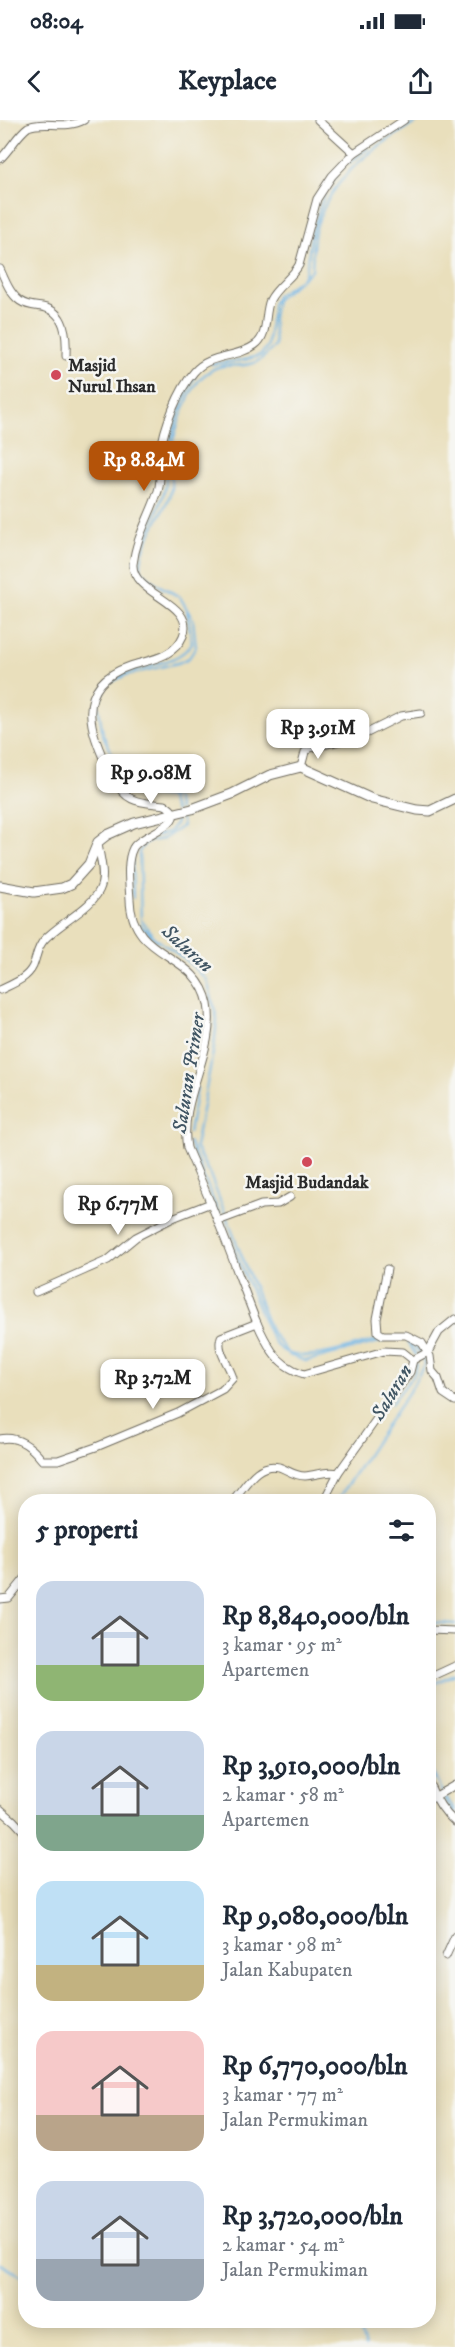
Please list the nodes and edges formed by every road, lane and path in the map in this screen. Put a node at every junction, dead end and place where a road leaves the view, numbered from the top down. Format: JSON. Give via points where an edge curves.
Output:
{"nodes":[{"id":1,"x":84,"y":120,"type":"edge"},
{"id":2,"x":318,"y":120,"type":"edge"},
{"id":3,"x":404,"y":120,"type":"edge"},
{"id":4,"x":354,"y":153,"type":"junction"},
{"id":5,"x":0,"y":159,"type":"edge"},
{"id":6,"x":0,"y":270,"type":"edge"},
{"id":7,"x":66,"y":356,"type":"dead end"},
{"id":8,"x":421,"y":713,"type":"dead end"},
{"id":9,"x":301,"y":767,"type":"junction"},
{"id":10,"x":455,"y":799,"type":"edge"},
{"id":11,"x":174,"y":813,"type":"junction"},
{"id":12,"x":98,"y":842,"type":"junction"},
{"id":13,"x":0,"y":886,"type":"edge"},
{"id":14,"x":0,"y":990,"type":"edge"},
{"id":15,"x":290,"y":1197,"type":"dead end"},
{"id":16,"x":211,"y":1203,"type":"junction"},
{"id":17,"x":220,"y":1220,"type":"junction"},
{"id":18,"x":387,"y":1269,"type":"dead end"},
{"id":19,"x":36,"y":1292,"type":"dead end"},
{"id":20,"x":455,"y":1319,"type":"edge"},
{"id":21,"x":257,"y":1323,"type":"junction"},
{"id":22,"x":426,"y":1353,"type":"junction"},
{"id":23,"x":414,"y":1360,"type":"junction"},
{"id":24,"x":455,"y":1401,"type":"edge"},
{"id":25,"x":0,"y":1438,"type":"edge"},
{"id":26,"x":338,"y":1473,"type":"junction"},
{"id":27,"x":237,"y":1494,"type":"edge"},
{"id":28,"x":327,"y":1494,"type":"edge"},
{"id":29,"x":18,"y":1587,"type":"edge"},
{"id":30,"x":0,"y":1599,"type":"edge"},
{"id":31,"x":436,"y":1630,"type":"edge"},
{"id":32,"x":455,"y":1631,"type":"edge"},
{"id":33,"x":455,"y":1666,"type":"edge"},
{"id":34,"x":436,"y":1675,"type":"edge"},
{"id":35,"x":455,"y":1785,"type":"edge"},
{"id":36,"x":436,"y":1796,"type":"edge"},
{"id":37,"x":436,"y":1802,"type":"edge"},
{"id":38,"x":0,"y":1809,"type":"edge"},
{"id":39,"x":455,"y":1822,"type":"edge"},
{"id":40,"x":18,"y":1826,"type":"edge"},
{"id":41,"x":455,"y":1936,"type":"edge"},
{"id":42,"x":446,"y":1956,"type":"dead end"}],
"edges":[{"from":1,"to":5,"type":"street","via":[[69,126],[30,126]]},
{"from":2,"to":4,"type":"street"},
{"from":3,"to":4,"type":"street"},
{"from":4,"to":11,"type":"street","via":[[317,199],[299,266],[272,296],[259,342],[239,353],[201,364],[168,422],[159,484],[139,533],[134,571],[138,579],[181,615],[185,626],[181,640],[165,655],[110,675],[91,699],[92,728],[121,792],[132,800],[165,805]]},
{"from":6,"to":7,"type":"street","via":[[20,301],[45,307],[59,316],[67,344]]},
{"from":8,"to":9,"type":"street","via":[[401,716],[361,736],[310,748]]},
{"from":9,"to":10,"type":"street","via":[[372,799],[417,810],[430,811]]},
{"from":9,"to":11,"type":"street","via":[[270,775],[232,794]]},
{"from":11,"to":12,"type":"street","via":[[134,823]]},
{"from":11,"to":16,"type":"street","via":[[169,825],[141,839],[132,849],[130,909],[134,924],[149,944],[189,971],[201,986],[208,1005],[207,1034],[189,1102],[185,1139]]},
{"from":12,"to":13,"type":"street","via":[[89,864],[71,884],[34,892]]},
{"from":12,"to":14,"type":"street","via":[[102,875],[95,898],[44,940],[29,974]]},
{"from":15,"to":17,"type":"street"},
{"from":16,"to":17,"type":"street"},
{"from":16,"to":19,"type":"street","via":[[135,1237],[108,1260]]},
{"from":17,"to":21,"type":"street"},
{"from":18,"to":22,"type":"street","via":[[378,1332],[412,1336],[422,1343]]},
{"from":20,"to":22,"type":"street"},
{"from":21,"to":23,"type":"street","via":[[273,1353],[292,1371],[304,1374],[384,1351],[404,1352]]},
{"from":21,"to":25,"type":"street","via":[[221,1337],[222,1353],[233,1378],[223,1389],[178,1413],[58,1460],[42,1460],[18,1440]]},
{"from":22,"to":23,"type":"street"},
{"from":22,"to":24,"type":"street","via":[[443,1393]]},
{"from":23,"to":26,"type":"street","via":[[405,1380]]},
{"from":26,"to":27,"type":"street","via":[[304,1476],[272,1467],[252,1476]]},
{"from":26,"to":28,"type":"street"},
{"from":29,"to":30,"type":"street","via":[[9,1598]]},
{"from":31,"to":32,"type":"street"},
{"from":33,"to":34,"type":"street"},
{"from":35,"to":36,"type":"street"},
{"from":37,"to":39,"type":"street"},
{"from":38,"to":40,"type":"street"},
{"from":41,"to":42,"type":"street"}]}
